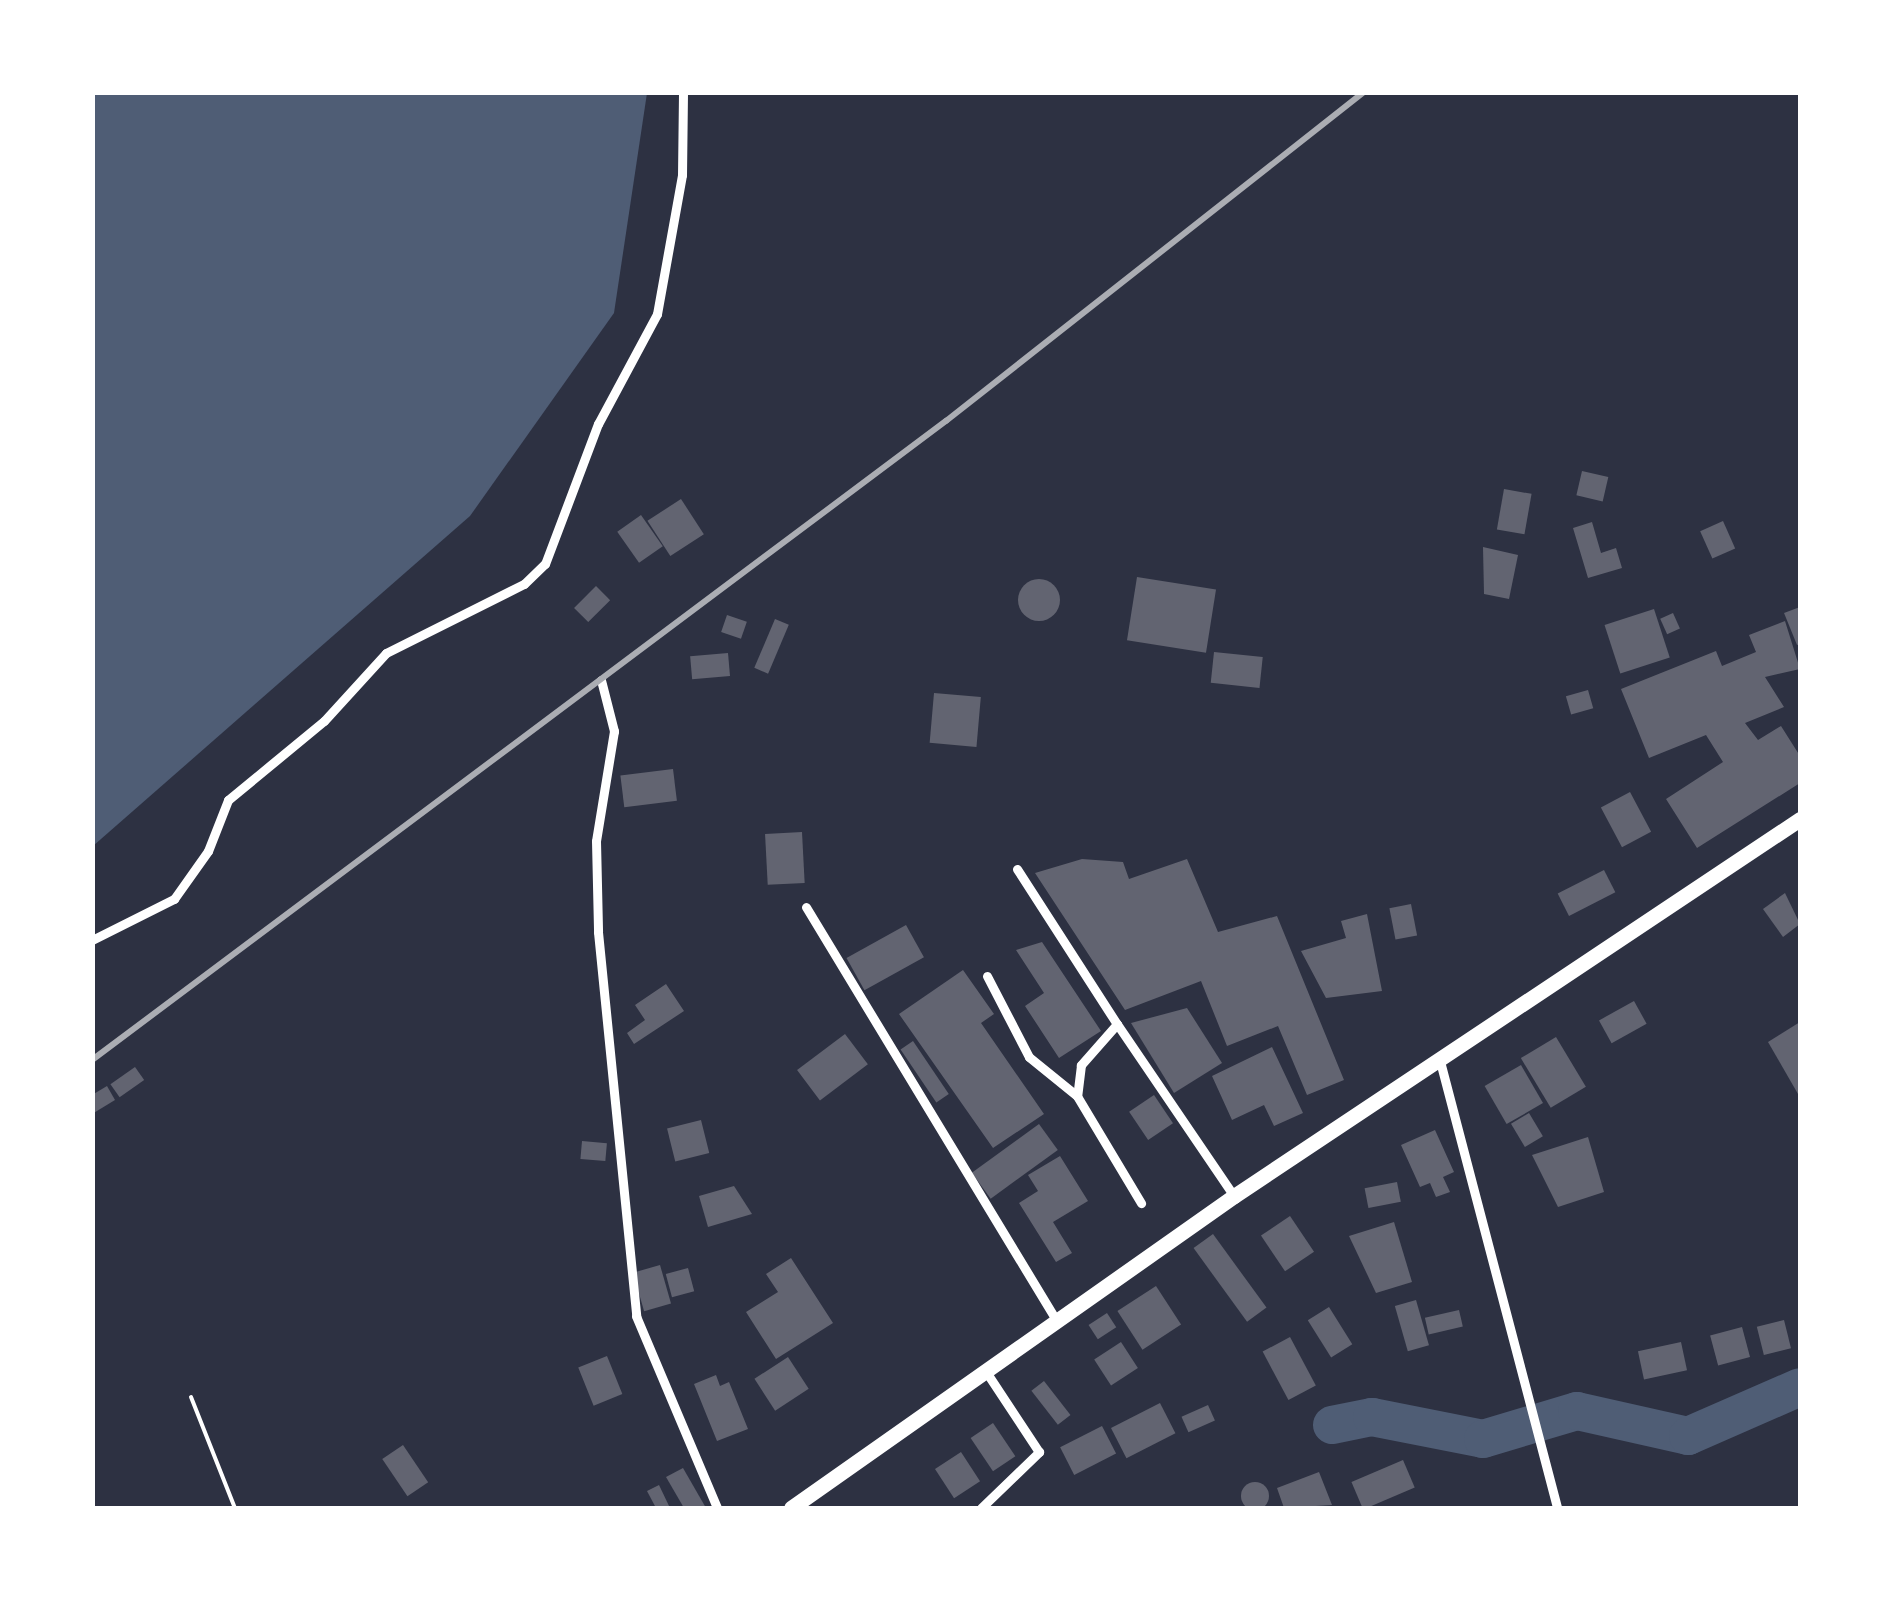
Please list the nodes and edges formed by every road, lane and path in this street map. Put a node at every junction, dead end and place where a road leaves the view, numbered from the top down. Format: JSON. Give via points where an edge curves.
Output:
{"nodes":[{"id":1,"x":683,"y":92,"type":"edge"},
{"id":2,"x":601,"y":680,"type":"dead end"},
{"id":3,"x":1800,"y":819,"type":"edge"},
{"id":4,"x":1017,"y":870,"type":"dead end"},
{"id":5,"x":806,"y":907,"type":"dead end"},
{"id":6,"x":92,"y":940,"type":"edge"},
{"id":7,"x":987,"y":976,"type":"dead end"},
{"id":8,"x":1117,"y":1024,"type":"junction"},
{"id":9,"x":1440,"y":1065,"type":"junction"},
{"id":10,"x":1077,"y":1096,"type":"junction"},
{"id":11,"x":1234,"y":1196,"type":"junction"},
{"id":12,"x":1141,"y":1202,"type":"dead end"},
{"id":13,"x":1058,"y":1323,"type":"junction"},
{"id":14,"x":987,"y":1373,"type":"junction"},
{"id":15,"x":192,"y":1397,"type":"dead end"},
{"id":16,"x":235,"y":1508,"type":"edge"},
{"id":17,"x":717,"y":1508,"type":"edge"},
{"id":18,"x":791,"y":1508,"type":"edge"},
{"id":19,"x":981,"y":1508,"type":"edge"},
{"id":20,"x":1557,"y":1508,"type":"edge"}],
"edges":[{"from":1,"to":6,"type":"street","via":[[682,175],[657,314],[598,424],[545,564],[524,584],[386,653],[324,721],[228,800],[208,851],[174,900]]},
{"from":2,"to":17,"type":"street","via":[[614,731],[596,841],[598,932],[628,1263],[671,1418]]},
{"from":3,"to":9,"type":"highway"},
{"from":4,"to":8,"type":"street"},
{"from":5,"to":13,"type":"street"},
{"from":7,"to":10,"type":"street","via":[[1029,1057]]},
{"from":8,"to":10,"type":"street","via":[[1081,1065]]},
{"from":8,"to":11,"type":"street"},
{"from":9,"to":11,"type":"highway"},
{"from":9,"to":20,"type":"street","via":[[1522,1350]]},
{"from":10,"to":12,"type":"street"},
{"from":11,"to":13,"type":"highway"},
{"from":13,"to":14,"type":"highway"},
{"from":14,"to":18,"type":"highway"},
{"from":14,"to":19,"type":"street","via":[[1039,1452]]},
{"from":15,"to":16,"type":"path"}]}
